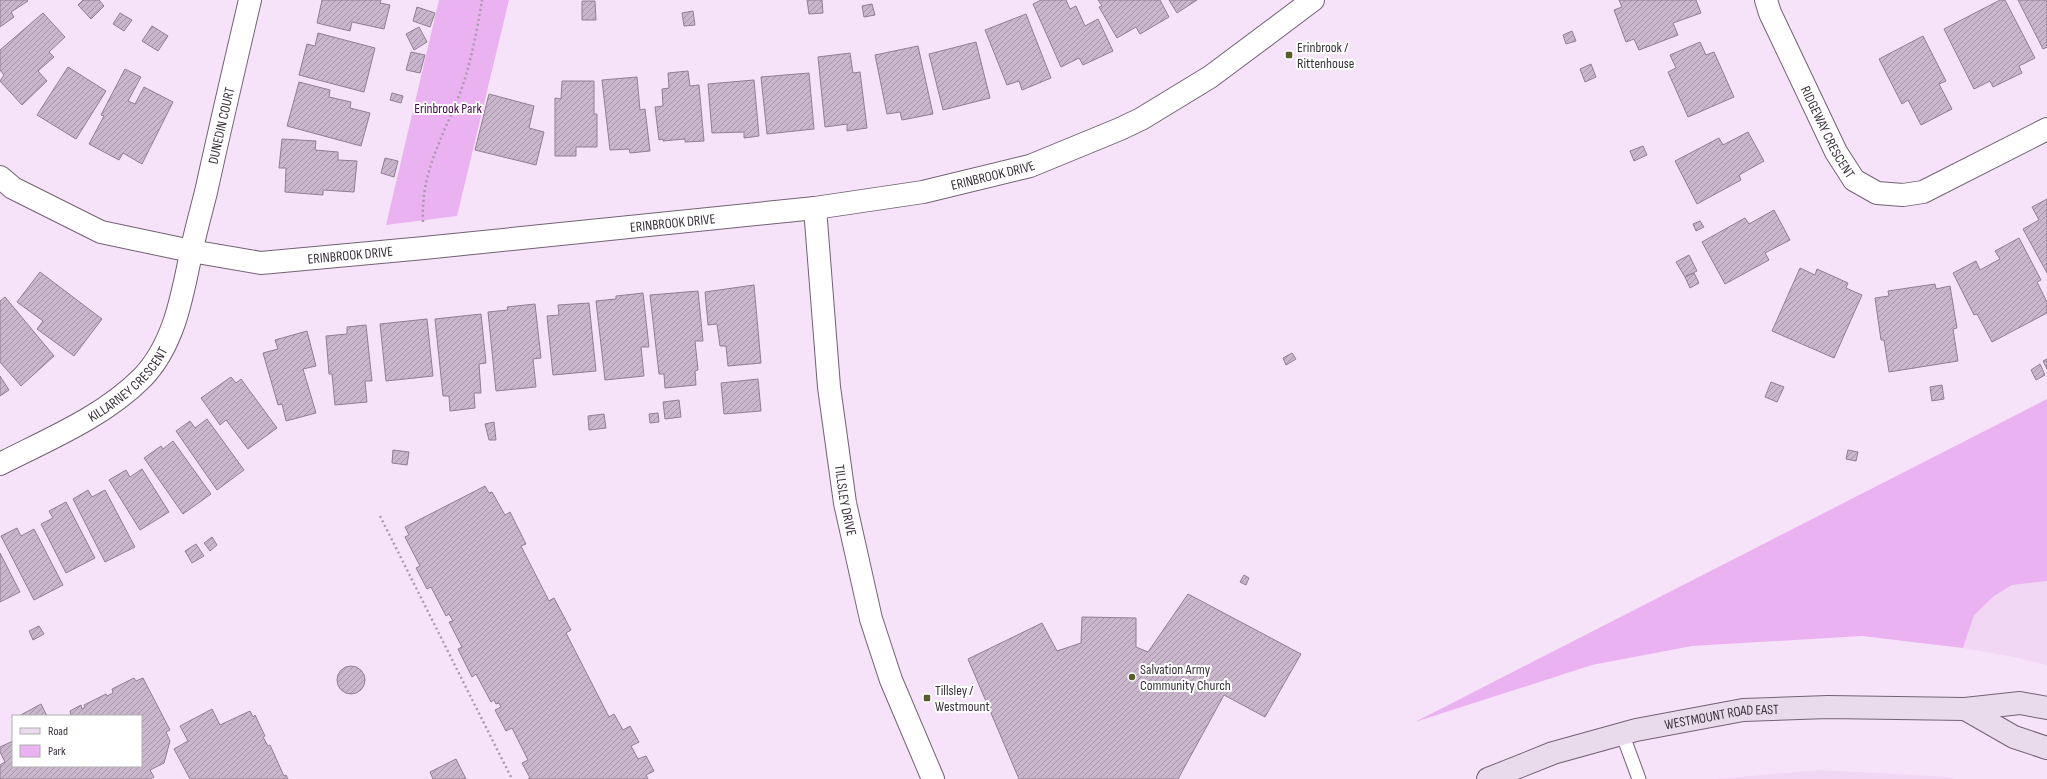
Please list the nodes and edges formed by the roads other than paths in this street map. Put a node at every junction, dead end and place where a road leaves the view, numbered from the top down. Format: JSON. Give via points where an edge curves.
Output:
{"nodes":[{"id":1,"x":250,"y":0,"type":"edge"},
{"id":2,"x":1313,"y":0,"type":"edge"},
{"id":3,"x":1766,"y":0,"type":"edge"},
{"id":4,"x":2047,"y":129,"type":"edge"},
{"id":5,"x":0,"y":177,"type":"edge"},
{"id":6,"x":815,"y":208,"type":"junction"},
{"id":7,"x":191,"y":251,"type":"junction"},
{"id":8,"x":0,"y":464,"type":"edge"},
{"id":9,"x":2047,"y":708,"type":"edge"},
{"id":10,"x":1965,"y":709,"type":"junction"},
{"id":11,"x":1622,"y":733,"type":"junction"},
{"id":12,"x":2047,"y":748,"type":"edge"},
{"id":13,"x":933,"y":779,"type":"edge"},
{"id":14,"x":1488,"y":779,"type":"edge"},
{"id":15,"x":1639,"y":779,"type":"edge"}],
"edges":[{"from":1,"to":7,"type":"street","name":"DUNEDIN COURT"},
{"from":2,"to":6,"type":"street","name":"ERINBROOK DRIVE","via":[[1210,77],[1141,119],[1113,132],[1030,166],[923,192]]},
{"from":3,"to":4,"type":"street","name":"RIDGEWAY CRESCENT","via":[[1836,152],[1854,180],[1877,193],[1903,195],[1923,192]]},
{"from":5,"to":7,"type":"street","name":"ERINBROOK DRIVE","via":[[13,188],[101,232]]},
{"from":6,"to":7,"type":"street","name":"ERINBROOK DRIVE","via":[[261,263]]},
{"from":6,"to":13,"type":"street","name":"TILLSLEY DRIVE","via":[[829,387],[845,503],[871,619],[891,680]]},
{"from":7,"to":8,"type":"street","name":"KILLARNEY CRESCENT","via":[[181,304],[168,339],[142,378],[95,415]]},
{"from":9,"to":10,"type":"main road","name":"WESTMOUNT ROAD EAST","via":[[2020,703]]},
{"from":10,"to":11,"type":"main road","name":"WESTMOUNT ROAD EAST","via":[[1828,707],[1743,710]]},
{"from":10,"to":12,"type":"main road","name":"WESTMOUNT ROAD EAST","via":[[2014,738]]},
{"from":11,"to":14,"type":"main road","name":"WESTMOUNT ROAD EAST","via":[[1553,752]]},
{"from":11,"to":15,"type":"lane"}]}
